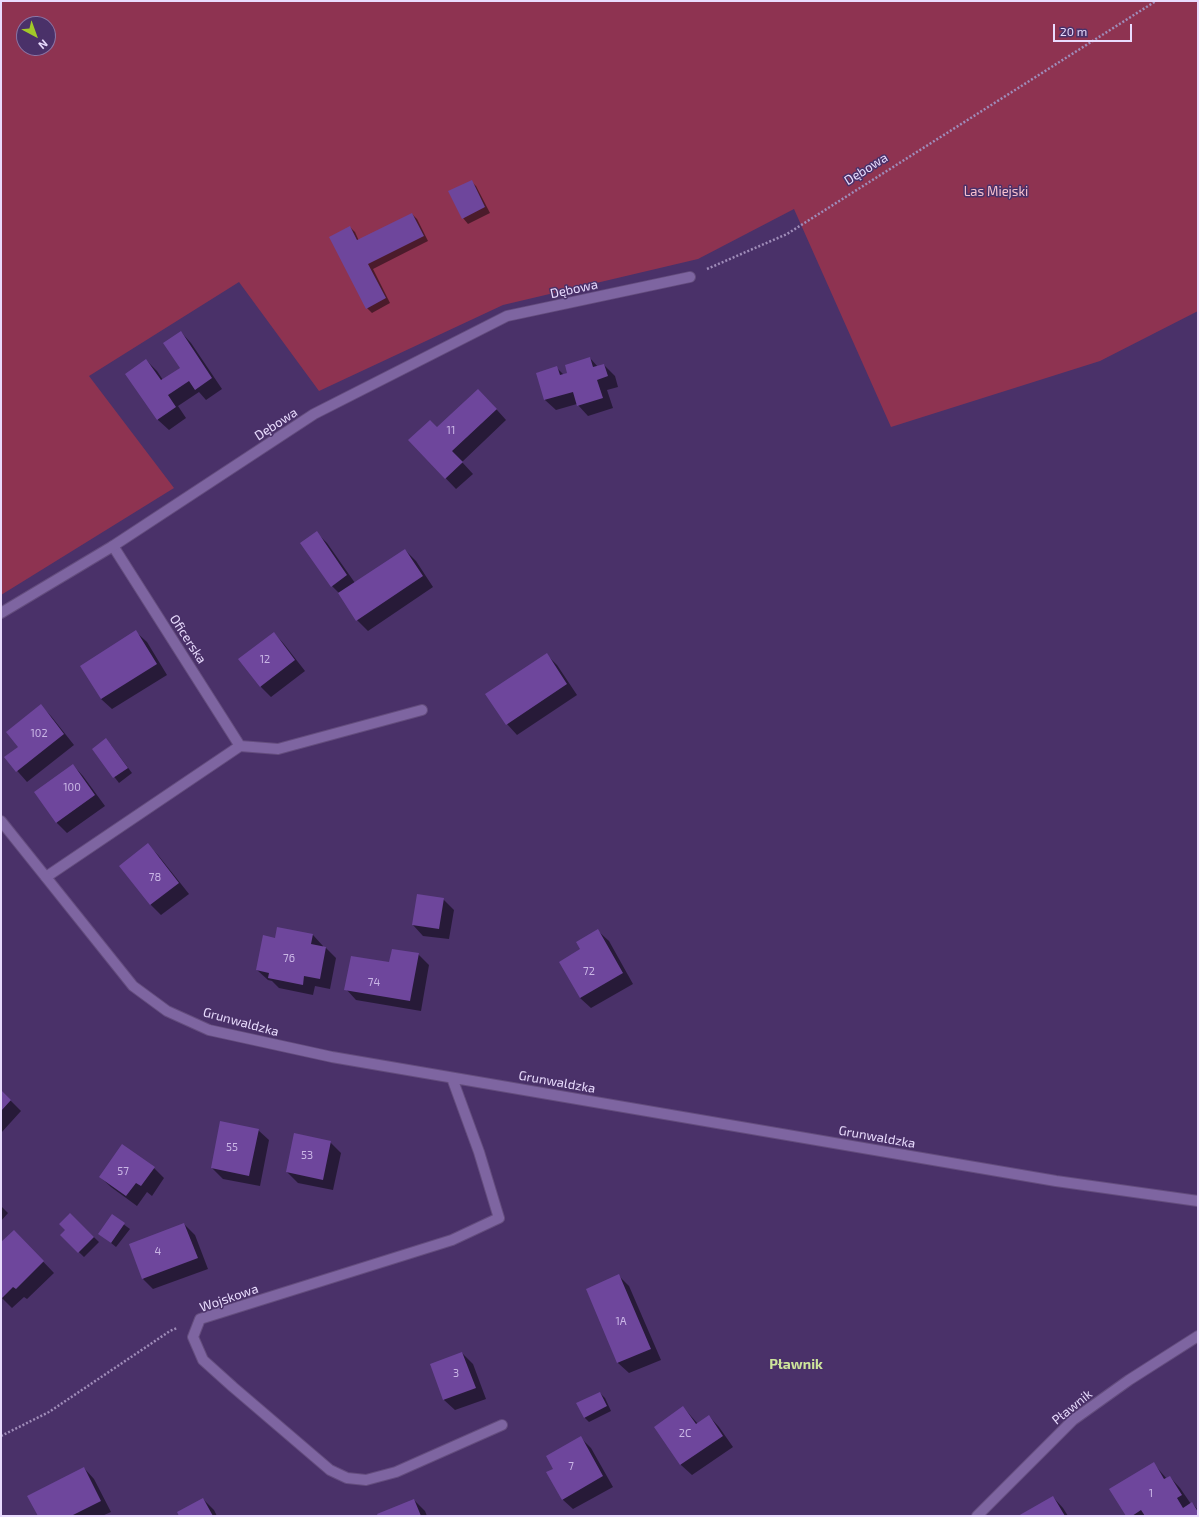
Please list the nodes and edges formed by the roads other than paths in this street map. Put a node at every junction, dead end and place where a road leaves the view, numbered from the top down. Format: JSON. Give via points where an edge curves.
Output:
{"nodes":[{"id":1,"x":690,"y":277,"type":"road end"},
{"id":2,"x":113,"y":546,"type":"junction"},
{"id":3,"x":1,"y":613,"type":"edge"},
{"id":4,"x":422,"y":710,"type":"dead end"},
{"id":5,"x":240,"y":746,"type":"junction"},
{"id":6,"x":1,"y":821,"type":"edge"},
{"id":7,"x":46,"y":877,"type":"junction"},
{"id":8,"x":452,"y":1078,"type":"junction"},
{"id":9,"x":1198,"y":1201,"type":"edge"},
{"id":10,"x":1198,"y":1336,"type":"edge"},
{"id":11,"x":502,"y":1425,"type":"dead end"},
{"id":12,"x":977,"y":1516,"type":"edge"}],
"edges":[{"from":1,"to":2,"type":"street","name":"Dębowa","via":[[506,316],[314,414]]},
{"from":2,"to":3,"type":"street","name":"Dębowa"},
{"from":2,"to":5,"type":"street","name":"Oficerska"},
{"from":4,"to":5,"type":"street","via":[[278,749]]},
{"from":5,"to":7,"type":"street"},
{"from":6,"to":7,"type":"street","name":"Grunwaldzka"},
{"from":7,"to":8,"type":"street","name":"Grunwaldzka","via":[[133,986],[167,1011],[209,1030],[332,1057]]},
{"from":8,"to":9,"type":"street","name":"Grunwaldzka","via":[[1056,1181]]},
{"from":8,"to":11,"type":"street","name":"Wojskowa","via":[[479,1152],[499,1218],[452,1240],[200,1319],[193,1337],[203,1360],[330,1470],[347,1478],[366,1480],[396,1472]]},
{"from":10,"to":12,"type":"street","name":"Pławnik","via":[[1073,1420]]}]}
